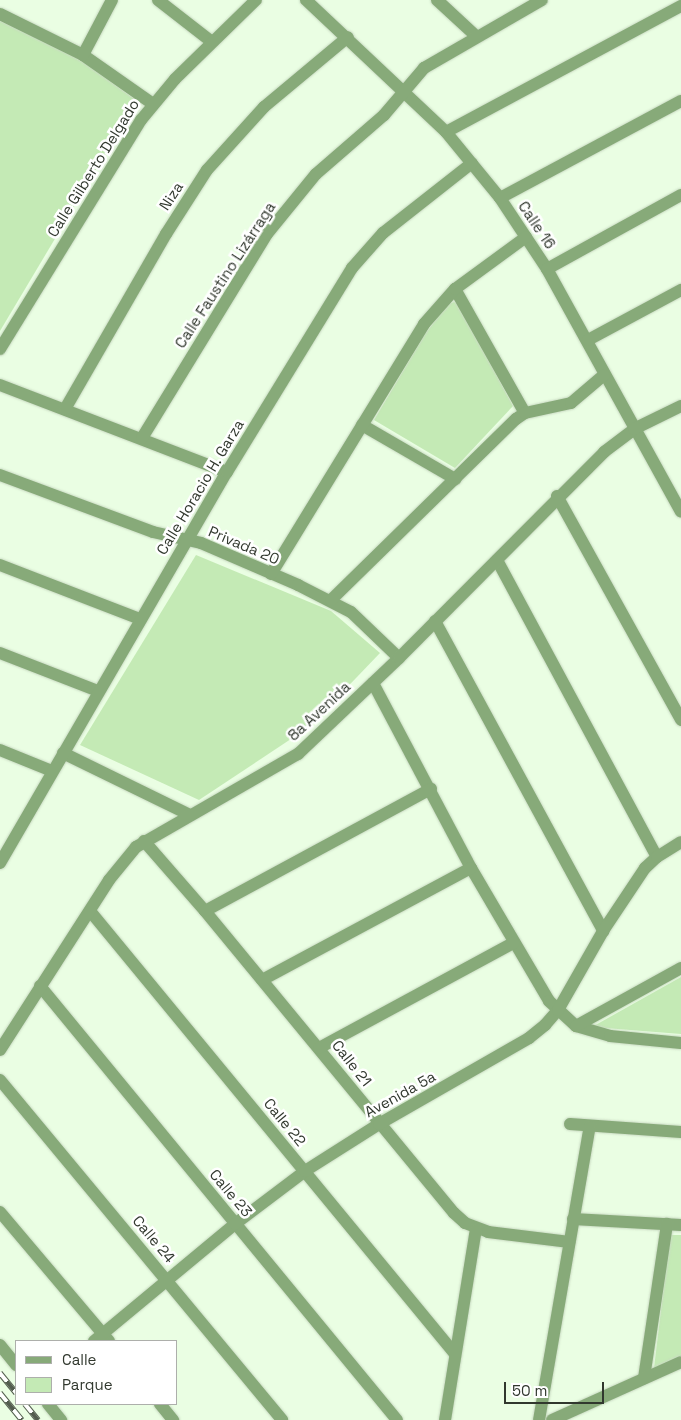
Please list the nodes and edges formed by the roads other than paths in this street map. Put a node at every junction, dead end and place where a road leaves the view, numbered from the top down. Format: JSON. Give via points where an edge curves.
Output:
{"nodes":[{"id":1,"x":112,"y":0,"type":"edge"},
{"id":2,"x":158,"y":0,"type":"edge"},
{"id":3,"x":256,"y":0,"type":"edge"},
{"id":4,"x":306,"y":0,"type":"edge"},
{"id":5,"x":437,"y":0,"type":"edge"},
{"id":6,"x":542,"y":0,"type":"edge"},
{"id":7,"x":681,"y":6,"type":"edge"},
{"id":8,"x":0,"y":14,"type":"edge"},
{"id":9,"x":348,"y":37,"type":"junction"},
{"id":10,"x":477,"y":37,"type":"junction"},
{"id":11,"x":212,"y":42,"type":"junction"},
{"id":12,"x":83,"y":55,"type":"junction"},
{"id":13,"x":405,"y":90,"type":"junction"},
{"id":14,"x":681,"y":101,"type":"edge"},
{"id":15,"x":153,"y":104,"type":"junction"},
{"id":16,"x":446,"y":132,"type":"junction"},
{"id":17,"x":472,"y":163,"type":"junction"},
{"id":18,"x":681,"y":195,"type":"edge"},
{"id":19,"x":500,"y":198,"type":"junction"},
{"id":20,"x":526,"y":236,"type":"junction"},
{"id":21,"x":547,"y":269,"type":"junction"},
{"id":22,"x":455,"y":289,"type":"junction"},
{"id":23,"x":681,"y":290,"type":"edge"},
{"id":24,"x":588,"y":340,"type":"junction"},
{"id":25,"x":0,"y":349,"type":"edge"},
{"id":26,"x":604,"y":374,"type":"junction"},
{"id":27,"x":0,"y":385,"type":"edge"},
{"id":28,"x":681,"y":406,"type":"edge"},
{"id":29,"x":65,"y":408,"type":"junction"},
{"id":30,"x":525,"y":413,"type":"junction"},
{"id":31,"x":362,"y":425,"type":"junction"},
{"id":32,"x":634,"y":429,"type":"junction"},
{"id":33,"x":142,"y":438,"type":"junction"},
{"id":34,"x":227,"y":472,"type":"junction"},
{"id":35,"x":0,"y":475,"type":"edge"},
{"id":36,"x":455,"y":479,"type":"junction"},
{"id":37,"x":558,"y":496,"type":"junction"},
{"id":38,"x":681,"y":512,"type":"edge"},
{"id":39,"x":187,"y":540,"type":"junction"},
{"id":40,"x":497,"y":560,"type":"junction"},
{"id":41,"x":0,"y":564,"type":"edge"},
{"id":42,"x":271,"y":574,"type":"junction"},
{"id":43,"x":331,"y":600,"type":"junction"},
{"id":44,"x":140,"y":619,"type":"junction"},
{"id":45,"x":435,"y":621,"type":"junction"},
{"id":46,"x":0,"y":653,"type":"edge"},
{"id":47,"x":399,"y":658,"type":"junction"},
{"id":48,"x":373,"y":683,"type":"junction"},
{"id":49,"x":98,"y":691,"type":"junction"},
{"id":50,"x":681,"y":720,"type":"edge"},
{"id":51,"x":0,"y":750,"type":"edge"},
{"id":52,"x":63,"y":754,"type":"junction"},
{"id":53,"x":52,"y":771,"type":"junction"},
{"id":54,"x":431,"y":789,"type":"junction"},
{"id":55,"x":190,"y":815,"type":"junction"},
{"id":56,"x":144,"y":842,"type":"junction"},
{"id":57,"x":681,"y":842,"type":"edge"},
{"id":58,"x":4,"y":847,"type":"edge"},
{"id":59,"x":657,"y":857,"type":"junction"},
{"id":60,"x":0,"y":863,"type":"edge"},
{"id":61,"x":471,"y":868,"type":"junction"},
{"id":62,"x":90,"y":911,"type":"junction"},
{"id":63,"x":206,"y":911,"type":"junction"},
{"id":64,"x":603,"y":931,"type":"junction"},
{"id":65,"x":513,"y":943,"type":"junction"},
{"id":66,"x":681,"y":968,"type":"edge"},
{"id":67,"x":262,"y":980,"type":"junction"},
{"id":68,"x":40,"y":986,"type":"junction"},
{"id":69,"x":558,"y":1010,"type":"junction"},
{"id":70,"x":576,"y":1026,"type":"junction"},
{"id":71,"x":681,"y":1043,"type":"edge"},
{"id":72,"x":319,"y":1048,"type":"junction"},
{"id":73,"x":0,"y":1050,"type":"edge"},
{"id":74,"x":0,"y":1080,"type":"edge"},
{"id":75,"x":379,"y":1124,"type":"junction"},
{"id":76,"x":570,"y":1124,"type":"dead end"},
{"id":77,"x":590,"y":1126,"type":"junction"},
{"id":78,"x":681,"y":1132,"type":"edge"},
{"id":79,"x":305,"y":1171,"type":"junction"},
{"id":80,"x":0,"y":1212,"type":"edge"},
{"id":81,"x":573,"y":1219,"type":"junction"},
{"id":82,"x":236,"y":1224,"type":"junction"},
{"id":83,"x":667,"y":1224,"type":"junction"},
{"id":84,"x":681,"y":1225,"type":"edge"},
{"id":85,"x":476,"y":1229,"type":"junction"},
{"id":86,"x":569,"y":1242,"type":"junction"},
{"id":87,"x":168,"y":1281,"type":"junction"},
{"id":88,"x":102,"y":1339,"type":"edge"},
{"id":89,"x":0,"y":1345,"type":"edge"},
{"id":90,"x":455,"y":1354,"type":"junction"},
{"id":91,"x":681,"y":1362,"type":"edge"},
{"id":92,"x":15,"y":1364,"type":"edge"},
{"id":93,"x":644,"y":1378,"type":"junction"},
{"id":94,"x":49,"y":1405,"type":"edge"},
{"id":95,"x":161,"y":1405,"type":"edge"},
{"id":96,"x":61,"y":1420,"type":"edge"},
{"id":97,"x":173,"y":1420,"type":"edge"},
{"id":98,"x":282,"y":1420,"type":"edge"},
{"id":99,"x":397,"y":1420,"type":"edge"},
{"id":100,"x":445,"y":1420,"type":"edge"},
{"id":101,"x":539,"y":1420,"type":"edge"},
{"id":102,"x":552,"y":1420,"type":"edge"}],
"edges":[{"from":1,"to":12,"type":"street"},
{"from":2,"to":11,"type":"street"},
{"from":3,"to":11,"type":"street","name":"Calle Gilberto Delgado"},
{"from":4,"to":9,"type":"street","name":"Calle 16"},
{"from":5,"to":10,"type":"street"},
{"from":6,"to":10,"type":"street","name":"Calle Faustino Lizárraga"},
{"from":7,"to":16,"type":"street"},
{"from":8,"to":12,"type":"street"},
{"from":9,"to":13,"type":"street","name":"Calle 16"},
{"from":9,"to":29,"type":"street","name":"Niza","via":[[264,107],[207,170],[161,242]]},
{"from":10,"to":13,"type":"street","name":"Calle Faustino Lizárraga","via":[[428,64]]},
{"from":11,"to":15,"type":"street","name":"Calle Gilberto Delgado"},
{"from":12,"to":15,"type":"street"},
{"from":13,"to":16,"type":"street","name":"Calle 16"},
{"from":13,"to":33,"type":"street","name":"Calle Faustino Lizárraga","via":[[384,115],[316,174],[267,234]]},
{"from":14,"to":19,"type":"street"},
{"from":15,"to":25,"type":"street","name":"Calle Gilberto Delgado","via":[[108,171]]},
{"from":16,"to":17,"type":"street","name":"Calle 16"},
{"from":17,"to":19,"type":"street","name":"Calle 16"},
{"from":17,"to":34,"type":"street","name":"Calle Horacio H. Garza","via":[[366,250]]},
{"from":18,"to":21,"type":"street"},
{"from":19,"to":20,"type":"street","name":"Calle 16"},
{"from":20,"to":21,"type":"street","name":"Calle 16"},
{"from":20,"to":22,"type":"street"},
{"from":21,"to":24,"type":"street","name":"Calle 16"},
{"from":22,"to":30,"type":"street"},
{"from":22,"to":31,"type":"street","via":[[411,343]]},
{"from":23,"to":24,"type":"street"},
{"from":24,"to":26,"type":"street","name":"Calle 16"},
{"from":26,"to":30,"type":"street","via":[[571,404]]},
{"from":26,"to":32,"type":"street","name":"Calle 16"},
{"from":27,"to":29,"type":"street"},
{"from":28,"to":32,"type":"street","name":"8a Avenida"},
{"from":29,"to":33,"type":"street"},
{"from":30,"to":36,"type":"street","via":[[504,428]]},
{"from":31,"to":36,"type":"street"},
{"from":31,"to":42,"type":"street"},
{"from":32,"to":37,"type":"street","name":"8a Avenida","via":[[604,452]]},
{"from":32,"to":38,"type":"street","name":"Calle 16"},
{"from":33,"to":34,"type":"street"},
{"from":34,"to":39,"type":"street","name":"Calle Horacio H. Garza"},
{"from":35,"to":39,"type":"street","name":"Privada 20","via":[[153,532]]},
{"from":36,"to":43,"type":"street"},
{"from":37,"to":40,"type":"street","name":"8a Avenida"},
{"from":37,"to":50,"type":"street"},
{"from":39,"to":42,"type":"street","name":"Privada 20"},
{"from":39,"to":44,"type":"street","name":"Calle Horacio H. Garza"},
{"from":40,"to":45,"type":"street","name":"8a Avenida"},
{"from":40,"to":59,"type":"street"},
{"from":41,"to":44,"type":"street"},
{"from":42,"to":43,"type":"street","name":"Privada 20"},
{"from":43,"to":47,"type":"street","name":"Privada 20","via":[[362,621]]},
{"from":44,"to":49,"type":"street","name":"Calle Horacio H. Garza"},
{"from":45,"to":47,"type":"street","name":"8a Avenida"},
{"from":45,"to":64,"type":"street"},
{"from":46,"to":49,"type":"street"},
{"from":47,"to":48,"type":"street","name":"8a Avenida"},
{"from":48,"to":54,"type":"street"},
{"from":48,"to":55,"type":"street","name":"8a Avenida","via":[[298,754]]},
{"from":49,"to":52,"type":"street","name":"Calle Horacio H. Garza"},
{"from":51,"to":53,"type":"street"},
{"from":52,"to":53,"type":"street","name":"Calle Horacio H. Garza"},
{"from":52,"to":55,"type":"street"},
{"from":53,"to":58,"type":"street","name":"Calle Horacio H. Garza"},
{"from":54,"to":61,"type":"street"},
{"from":54,"to":63,"type":"street"},
{"from":55,"to":56,"type":"street","name":"8a Avenida"},
{"from":56,"to":62,"type":"street","name":"8a Avenida","via":[[128,855]]},
{"from":56,"to":63,"type":"street","name":"Calle 21"},
{"from":57,"to":59,"type":"street","name":"Avenida 5a"},
{"from":58,"to":60,"type":"street","name":"Calle Horacio H. Garza"},
{"from":59,"to":64,"type":"street","name":"Avenida 5a"},
{"from":61,"to":65,"type":"street"},
{"from":61,"to":67,"type":"street"},
{"from":62,"to":68,"type":"street","name":"8a Avenida"},
{"from":62,"to":79,"type":"street","name":"Calle 22"},
{"from":63,"to":67,"type":"street","name":"Calle 21"},
{"from":64,"to":69,"type":"street","name":"Avenida 5a"},
{"from":65,"to":69,"type":"street"},
{"from":65,"to":72,"type":"street"},
{"from":66,"to":70,"type":"street"},
{"from":67,"to":72,"type":"street","name":"Calle 21"},
{"from":68,"to":73,"type":"street","name":"8a Avenida"},
{"from":68,"to":82,"type":"street","name":"Calle 23"},
{"from":69,"to":70,"type":"street"},
{"from":69,"to":75,"type":"street","name":"Avenida 5a","via":[[529,1038]]},
{"from":70,"to":71,"type":"street","via":[[610,1036]]},
{"from":72,"to":75,"type":"street","name":"Calle 21"},
{"from":74,"to":87,"type":"street","name":"Calle 24"},
{"from":75,"to":79,"type":"street","name":"Avenida 5a"},
{"from":75,"to":85,"type":"street","name":"Calle 21","via":[[454,1213]]},
{"from":76,"to":77,"type":"street"},
{"from":77,"to":78,"type":"street"},
{"from":77,"to":81,"type":"street"},
{"from":79,"to":82,"type":"street","name":"Avenida 5a"},
{"from":79,"to":90,"type":"street","name":"Calle 22"},
{"from":80,"to":88,"type":"street"},
{"from":81,"to":83,"type":"street"},
{"from":81,"to":86,"type":"street"},
{"from":82,"to":87,"type":"street","name":"Avenida 5a"},
{"from":82,"to":99,"type":"street","name":"Calle 23"},
{"from":83,"to":84,"type":"street"},
{"from":83,"to":93,"type":"street"},
{"from":85,"to":86,"type":"street","name":"Calle 21"},
{"from":85,"to":90,"type":"street"},
{"from":86,"to":101,"type":"street"},
{"from":87,"to":88,"type":"street","name":"Avenida 5a"},
{"from":87,"to":98,"type":"street","name":"Calle 24"},
{"from":89,"to":92,"type":"street"},
{"from":90,"to":100,"type":"street"},
{"from":91,"to":93,"type":"street"},
{"from":93,"to":102,"type":"street"},
{"from":94,"to":96,"type":"street"},
{"from":95,"to":97,"type":"street"}]}
